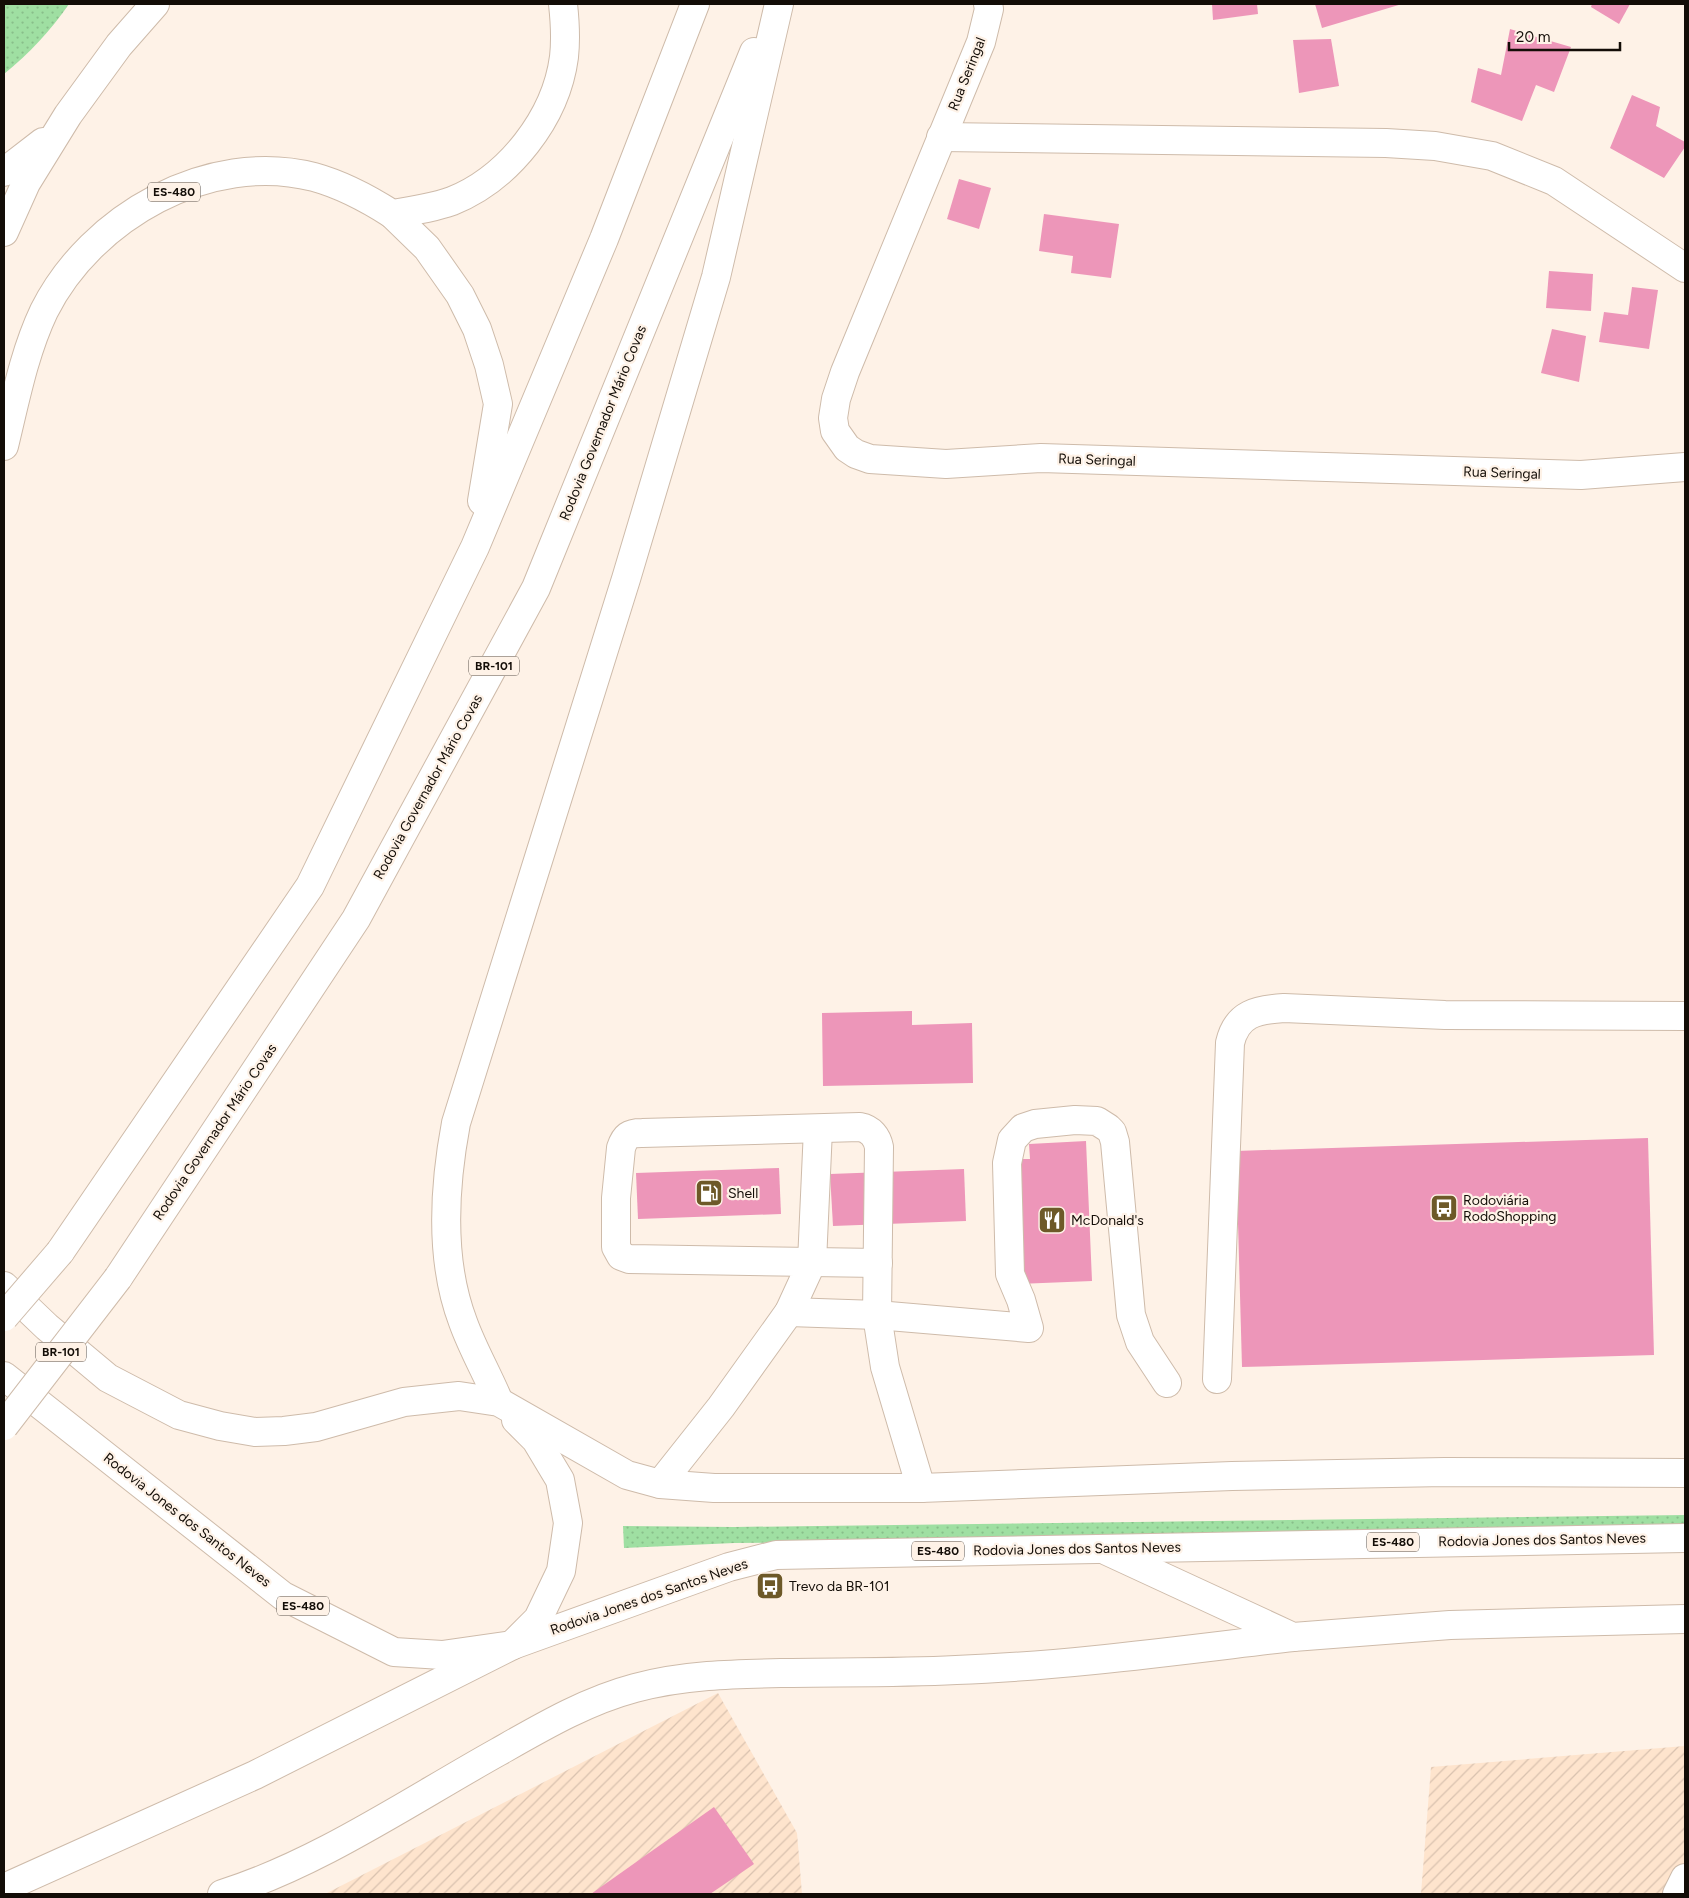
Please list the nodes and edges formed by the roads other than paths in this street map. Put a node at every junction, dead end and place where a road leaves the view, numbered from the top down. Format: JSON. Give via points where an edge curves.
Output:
{"nodes":[{"id":1,"x":155,"y":4,"type":"edge"},
{"id":2,"x":563,"y":4,"type":"edge"},
{"id":3,"x":695,"y":4,"type":"edge"},
{"id":4,"x":774,"y":4,"type":"edge"},
{"id":5,"x":779,"y":4,"type":"edge"},
{"id":6,"x":994,"y":6,"type":"edge"},
{"id":7,"x":68,"y":115,"type":"junction"},
{"id":8,"x":941,"y":137,"type":"junction"},
{"id":9,"x":4,"y":172,"type":"edge"},
{"id":10,"x":392,"y":214,"type":"junction"},
{"id":11,"x":4,"y":232,"type":"edge"},
{"id":12,"x":1685,"y":268,"type":"edge"},
{"id":13,"x":4,"y":446,"type":"edge"},
{"id":14,"x":1685,"y":466,"type":"edge"},
{"id":15,"x":475,"y":547,"type":"junction"},
{"id":16,"x":1685,"y":1016,"type":"edge"},
{"id":17,"x":818,"y":1129,"type":"junction"},
{"id":18,"x":812,"y":1262,"type":"junction"},
{"id":19,"x":878,"y":1263,"type":"junction"},
{"id":20,"x":4,"y":1286,"type":"edge"},
{"id":21,"x":789,"y":1312,"type":"junction"},
{"id":22,"x":877,"y":1315,"type":"junction"},
{"id":23,"x":4,"y":1317,"type":"edge"},
{"id":24,"x":4,"y":1376,"type":"edge"},
{"id":25,"x":1217,"y":1379,"type":"dead end"},
{"id":26,"x":1167,"y":1383,"type":"dead end"},
{"id":27,"x":499,"y":1402,"type":"junction"},
{"id":28,"x":4,"y":1426,"type":"edge"},
{"id":29,"x":1685,"y":1473,"type":"edge"},
{"id":30,"x":660,"y":1484,"type":"junction"},
{"id":31,"x":921,"y":1488,"type":"junction"},
{"id":32,"x":1685,"y":1538,"type":"edge"},
{"id":33,"x":1101,"y":1548,"type":"junction"},
{"id":34,"x":1685,"y":1620,"type":"edge"},
{"id":35,"x":1293,"y":1638,"type":"junction"},
{"id":36,"x":513,"y":1645,"type":"junction"},
{"id":37,"x":1685,"y":1878,"type":"edge"},
{"id":38,"x":4,"y":1888,"type":"edge"},
{"id":39,"x":222,"y":1894,"type":"edge"},
{"id":40,"x":1677,"y":1894,"type":"edge"}],
"edges":[{"from":1,"to":7,"type":"main road","via":[[119,45]]},
{"from":2,"to":10,"type":"main road","via":[[566,28],[556,89],[544,117],[526,144],[505,167],[480,186],[423,210]]},
{"from":3,"to":15,"type":"main road","via":[[604,239]]},
{"from":4,"to":28,"type":"main road","name":"Rodovia Governador Mário Covas","number":"BR-101","bridge":true,"via":[[536,588],[356,919],[118,1278]]},
{"from":5,"to":27,"type":"main road","via":[[716,277],[624,589],[456,1122],[448,1165],[446,1208],[453,1285],[462,1322]]},
{"from":6,"to":8,"type":"main road","name":"Rua Seringal"},
{"from":7,"to":9,"type":"main road","via":[[43,142]]},
{"from":7,"to":11,"type":"main road","via":[[26,184]]},
{"from":8,"to":12,"type":"main road","via":[[1386,143],[1473,152],[1492,156],[1554,181]]},
{"from":8,"to":14,"type":"main road","name":"Rua Seringal","via":[[836,399],[835,431],[847,448],[856,454],[870,459],[946,464],[1041,458],[1581,475]]},
{"from":10,"to":13,"type":"main road","number":"ES-480","via":[[341,186],[283,172],[221,176],[190,185],[138,210],[82,257],[45,310],[32,340]]},
{"from":10,"to":15,"type":"main road","via":[[427,248],[460,295],[477,329],[489,365],[498,404]]},
{"from":15,"to":23,"type":"main road","bridge":true,"via":[[310,886],[60,1252]]},
{"from":16,"to":25,"type":"main road","via":[[1445,1015],[1284,1008],[1248,1015],[1232,1033],[1230,1043]]},
{"from":17,"to":18,"type":"main road"},
{"from":17,"to":18,"type":"main road","via":[[633,1133],[626,1137],[621,1148],[616,1198],[616,1247],[621,1256],[629,1259]]},
{"from":17,"to":19,"type":"main road","via":[[860,1127],[876,1139],[879,1148]]},
{"from":18,"to":19,"type":"main road"},
{"from":18,"to":21,"type":"main road"},
{"from":19,"to":22,"type":"main road"},
{"from":20,"to":27,"type":"main road","via":[[108,1378],[179,1415],[220,1426],[255,1432],[284,1431],[424,1399],[459,1396]]},
{"from":21,"to":22,"type":"main road"},
{"from":21,"to":30,"type":"main road","via":[[721,1407]]},
{"from":22,"to":26,"type":"main road","via":[[1029,1328],[1010,1274],[1007,1163],[1012,1140],[1023,1128],[1041,1122],[1097,1121],[1112,1132],[1117,1155],[1131,1316],[1140,1342]]},
{"from":22,"to":31,"type":"main road","via":[[885,1367]]},
{"from":24,"to":36,"type":"main road","name":"Rodovia Jones dos Santos Neves","number":"ES-480","via":[[284,1596],[394,1652],[442,1655]]},
{"from":27,"to":30,"type":"main road","via":[[627,1475]]},
{"from":27,"to":36,"type":"main road","via":[[536,1440],[560,1480],[568,1523],[561,1571],[538,1619]]},
{"from":29,"to":31,"type":"main road","via":[[1426,1472]]},
{"from":30,"to":31,"type":"main road","via":[[714,1488]]},
{"from":32,"to":33,"type":"main road","name":"Rodovia Jones dos Santos Neves","number":"ES-480"},
{"from":33,"to":35,"type":"main road"},
{"from":33,"to":36,"type":"main road","name":"Rodovia Jones dos Santos Neves","number":"ES-480","via":[[776,1555],[729,1567]]},
{"from":34,"to":35,"type":"main road","via":[[1450,1626]]},
{"from":35,"to":39,"type":"main road","via":[[957,1670],[724,1674],[636,1688],[560,1718],[326,1849],[270,1877]]},
{"from":36,"to":38,"type":"main road","via":[[255,1776]]},
{"from":37,"to":40,"type":"main road"}]}
